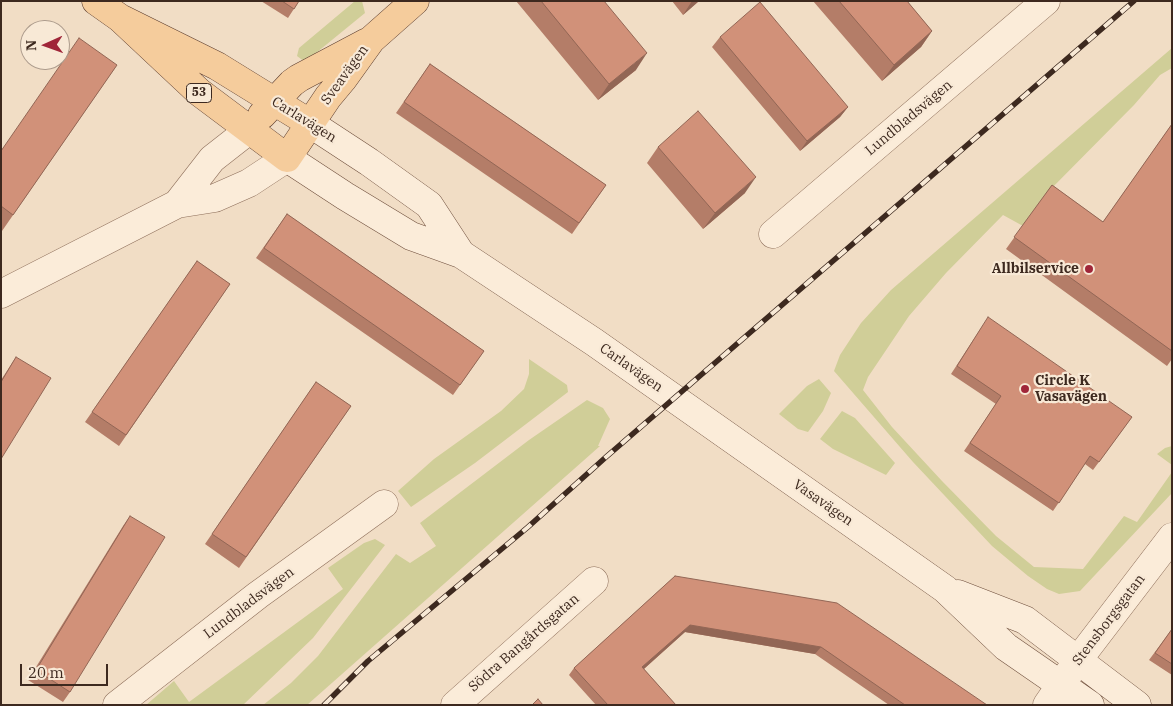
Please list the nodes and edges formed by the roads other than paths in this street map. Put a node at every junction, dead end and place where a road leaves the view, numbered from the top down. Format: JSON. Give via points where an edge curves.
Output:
{"nodes":[{"id":1,"x":96,"y":1,"type":"edge"},
{"id":2,"x":415,"y":1,"type":"edge"},
{"id":3,"x":1046,"y":1,"type":"edge"},
{"id":4,"x":120,"y":18,"type":"junction"},
{"id":5,"x":371,"y":40,"type":"junction"},
{"id":6,"x":274,"y":102,"type":"junction"},
{"id":7,"x":311,"y":124,"type":"junction"},
{"id":8,"x":248,"y":130,"type":"junction"},
{"id":9,"x":286,"y":158,"type":"junction"},
{"id":10,"x":177,"y":204,"type":"junction"},
{"id":11,"x":773,"y":234,"type":"dead end"},
{"id":12,"x":461,"y":254,"type":"junction"},
{"id":13,"x":1,"y":294,"type":"edge"},
{"id":14,"x":701,"y":417,"type":"joint"},
{"id":15,"x":384,"y":504,"type":"dead end"},
{"id":16,"x":1172,"y":537,"type":"edge"},
{"id":17,"x":594,"y":581,"type":"dead end"},
{"id":18,"x":945,"y":589,"type":"junction"},
{"id":19,"x":1078,"y":660,"type":"junction"},
{"id":20,"x":1054,"y":695,"type":"edge"},
{"id":21,"x":117,"y":705,"type":"edge"},
{"id":22,"x":454,"y":705,"type":"edge"},
{"id":23,"x":1090,"y":705,"type":"edge"},
{"id":24,"x":1137,"y":705,"type":"edge"}],
"edges":[{"from":1,"to":4,"type":"main road","name":"Carlavägen","number":"53"},
{"from":2,"to":5,"type":"main road","name":"Sveavägen"},
{"from":3,"to":11,"type":"street","name":"Lundbladsvägen"},
{"from":4,"to":6,"type":"main road","name":"Carlavägen","number":"53","via":[[217,66]]},
{"from":4,"to":8,"type":"main road","name":"Carlavägen","number":"53","via":[[198,92]]},
{"from":5,"to":6,"type":"main road","name":"Sveavägen","via":[[299,78]]},
{"from":5,"to":7,"type":"main road","name":"Sveavägen"},
{"from":6,"to":7,"type":"main road","name":"Carlavägen","number":"53"},
{"from":6,"to":8,"type":"main road","name":"Sveavägen"},
{"from":7,"to":9,"type":"main road","name":"Sveavägen"},
{"from":7,"to":12,"type":"street","name":"Carlavägen","via":[[429,205]]},
{"from":8,"to":9,"type":"main road","name":"Carlavägen","number":"53"},
{"from":8,"to":10,"type":"street","name":"Sveavägen","via":[[212,159]]},
{"from":9,"to":10,"type":"street","name":"Sveavägen","via":[[250,183],[224,195]]},
{"from":9,"to":12,"type":"street","name":"Carlavägen","via":[[411,236]]},
{"from":10,"to":13,"type":"street","name":"Sveavägen"},
{"from":12,"to":14,"type":"street","name":"Carlavägen"},
{"from":14,"to":18,"type":"street","name":"Vasavägen"},
{"from":15,"to":21,"type":"street","name":"Lundbladsvägen","via":[[258,594]]},
{"from":16,"to":19,"type":"street","name":"Stensborgsgatan"},
{"from":17,"to":22,"type":"street","name":"Södra Bangårdsgatan"},
{"from":18,"to":19,"type":"street","name":"Vasavägen","via":[[1025,620]]},
{"from":18,"to":20,"type":"street","name":"Vasavägen"},
{"from":19,"to":20,"type":"street","name":"Stensborgsgatan"},
{"from":19,"to":24,"type":"street","name":"Vasavägen"},
{"from":20,"to":23,"type":"street","name":"Vasavägen"}]}
